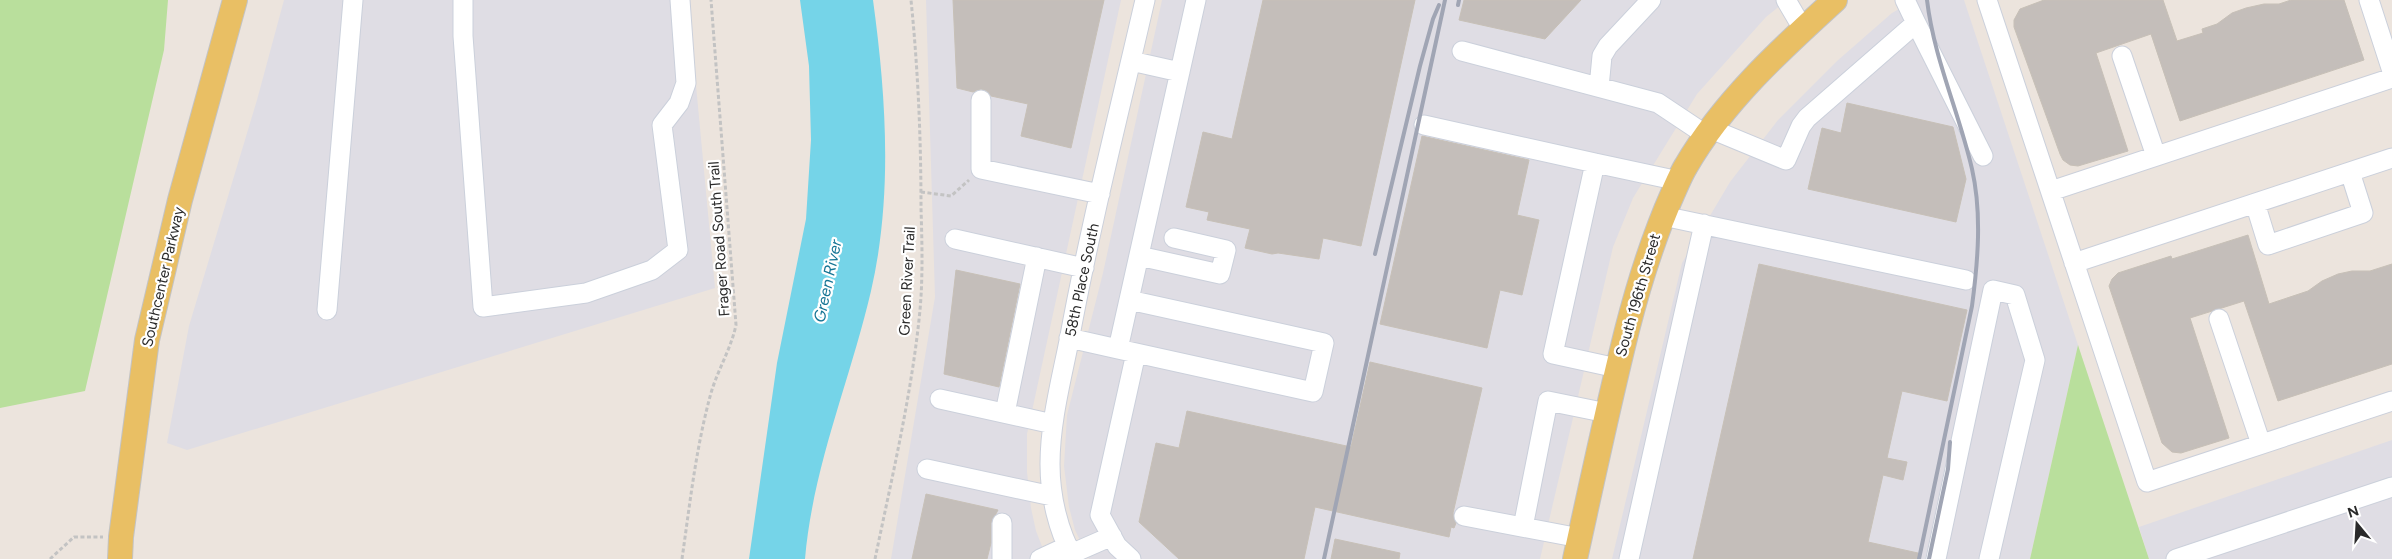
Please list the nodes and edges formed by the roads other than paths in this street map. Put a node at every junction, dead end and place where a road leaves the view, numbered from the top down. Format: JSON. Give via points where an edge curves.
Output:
{"nodes":[{"id":1,"x":235,"y":0,"type":"edge"},
{"id":2,"x":353,"y":0,"type":"edge"},
{"id":3,"x":463,"y":0,"type":"edge"},
{"id":4,"x":680,"y":0,"type":"edge"},
{"id":5,"x":1144,"y":0,"type":"edge"},
{"id":6,"x":1196,"y":0,"type":"edge"},
{"id":7,"x":1651,"y":0,"type":"edge"},
{"id":8,"x":1786,"y":0,"type":"edge"},
{"id":9,"x":1835,"y":0,"type":"edge"},
{"id":10,"x":1904,"y":0,"type":"edge"},
{"id":11,"x":1987,"y":0,"type":"edge"},
{"id":12,"x":2369,"y":0,"type":"edge"},
{"id":13,"x":1916,"y":24,"type":"junction"},
{"id":14,"x":1803,"y":29,"type":"junction"},
{"id":15,"x":1462,"y":51,"type":"dead end"},
{"id":16,"x":2122,"y":56,"type":"dead end"},
{"id":17,"x":1131,"y":61,"type":"junction"},
{"id":18,"x":2392,"y":71,"type":"edge"},
{"id":19,"x":1180,"y":72,"type":"junction"},
{"id":20,"x":2392,"y":78,"type":"edge"},
{"id":21,"x":1599,"y":87,"type":"junction"},
{"id":22,"x":981,"y":100,"type":"dead end"},
{"id":23,"x":1424,"y":125,"type":"dead end"},
{"id":24,"x":1708,"y":132,"type":"junction"},
{"id":25,"x":1983,"y":156,"type":"dead end"},
{"id":26,"x":2156,"y":156,"type":"junction"},
{"id":27,"x":2392,"y":158,"type":"edge"},
{"id":28,"x":1595,"y":163,"type":"junction"},
{"id":29,"x":2350,"y":172,"type":"junction"},
{"id":30,"x":1679,"y":181,"type":"junction"},
{"id":31,"x":2050,"y":191,"type":"junction"},
{"id":32,"x":1100,"y":194,"type":"junction"},
{"id":33,"x":2255,"y":203,"type":"junction"},
{"id":34,"x":1663,"y":216,"type":"junction"},
{"id":35,"x":1704,"y":224,"type":"junction"},
{"id":36,"x":1174,"y":238,"type":"dead end"},
{"id":37,"x":955,"y":239,"type":"dead end"},
{"id":38,"x":1139,"y":256,"type":"junction"},
{"id":39,"x":1037,"y":257,"type":"junction"},
{"id":40,"x":2074,"y":263,"type":"junction"},
{"id":41,"x":1084,"y":268,"type":"junction"},
{"id":42,"x":1966,"y":280,"type":"dead end"},
{"id":43,"x":1129,"y":300,"type":"junction"},
{"id":44,"x":327,"y":310,"type":"dead end"},
{"id":45,"x":2219,"y":319,"type":"dead end"},
{"id":46,"x":1069,"y":338,"type":"junction"},
{"id":47,"x":1127,"y":351,"type":"junction"},
{"id":48,"x":1617,"y":368,"type":"junction"},
{"id":49,"x":940,"y":399,"type":"dead end"},
{"id":50,"x":2392,"y":401,"type":"edge"},
{"id":51,"x":1005,"y":413,"type":"junction"},
{"id":52,"x":1607,"y":413,"type":"junction"},
{"id":53,"x":1054,"y":424,"type":"junction"},
{"id":54,"x":2261,"y":444,"type":"junction"},
{"id":55,"x":927,"y":469,"type":"dead end"},
{"id":56,"x":2392,"y":487,"type":"edge"},
{"id":57,"x":1052,"y":496,"type":"junction"},
{"id":58,"x":1464,"y":516,"type":"dead end"},
{"id":59,"x":1002,"y":523,"type":"dead end"},
{"id":60,"x":1523,"y":527,"type":"junction"},
{"id":61,"x":1112,"y":536,"type":"junction"},
{"id":62,"x":121,"y":548,"type":"edge"},
{"id":63,"x":1578,"y":549,"type":"edge"},
{"id":64,"x":1071,"y":553,"type":"edge"},
{"id":65,"x":1002,"y":559,"type":"edge"},
{"id":66,"x":1040,"y":559,"type":"edge"},
{"id":67,"x":1131,"y":559,"type":"edge"},
{"id":68,"x":1629,"y":559,"type":"edge"},
{"id":69,"x":1936,"y":559,"type":"edge"},
{"id":70,"x":1989,"y":559,"type":"edge"},
{"id":71,"x":2176,"y":559,"type":"edge"}],
"edges":[{"from":1,"to":62,"type":"main road","name":"Southcenter Parkway","via":[[180,200],[148,340]]},
{"from":2,"to":44,"type":"street"},
{"from":3,"to":4,"type":"street","via":[[463,46],[483,307],[586,293],[652,270],[678,250],[662,126],[679,103],[686,82]]},
{"from":5,"to":17,"type":"street","name":"58th Place South"},
{"from":6,"to":19,"type":"street"},
{"from":7,"to":21,"type":"street","via":[[1602,56]]},
{"from":8,"to":14,"type":"street"},
{"from":9,"to":14,"type":"main road","name":"South 196th Street"},
{"from":10,"to":13,"type":"street"},
{"from":11,"to":31,"type":"street"},
{"from":12,"to":18,"type":"street"},
{"from":13,"to":24,"type":"street","via":[[1807,118],[1786,160]]},
{"from":13,"to":25,"type":"street"},
{"from":14,"to":24,"type":"main road","name":"South 196th Street"},
{"from":15,"to":21,"type":"street"},
{"from":16,"to":26,"type":"street"},
{"from":17,"to":19,"type":"street"},
{"from":17,"to":32,"type":"street","name":"58th Place South"},
{"from":19,"to":38,"type":"street"},
{"from":20,"to":26,"type":"street"},
{"from":21,"to":24,"type":"street","via":[[1658,103]]},
{"from":22,"to":32,"type":"street","via":[[981,169]]},
{"from":23,"to":28,"type":"street"},
{"from":24,"to":30,"type":"main road","name":"South 196th Street"},
{"from":26,"to":31,"type":"street"},
{"from":27,"to":29,"type":"street"},
{"from":28,"to":30,"type":"street"},
{"from":28,"to":48,"type":"street","via":[[1553,354]]},
{"from":29,"to":33,"type":"street"},
{"from":29,"to":33,"type":"street","via":[[2363,213],[2268,245]]},
{"from":30,"to":34,"type":"main road","name":"South 196th Street"},
{"from":31,"to":40,"type":"street"},
{"from":32,"to":41,"type":"street","name":"58th Place South"},
{"from":33,"to":40,"type":"street"},
{"from":34,"to":35,"type":"street"},
{"from":34,"to":48,"type":"main road","name":"South 196th Street","via":[[1640,277]]},
{"from":35,"to":42,"type":"street"},
{"from":35,"to":68,"type":"street"},
{"from":36,"to":38,"type":"street","via":[[1226,250],[1220,274]]},
{"from":37,"to":39,"type":"street"},
{"from":38,"to":43,"type":"street"},
{"from":39,"to":41,"type":"street"},
{"from":39,"to":51,"type":"street"},
{"from":40,"to":54,"type":"street","via":[[2147,482]]},
{"from":41,"to":46,"type":"street","name":"58th Place South"},
{"from":43,"to":47,"type":"street"},
{"from":43,"to":47,"type":"street","via":[[1324,343],[1313,392]]},
{"from":45,"to":54,"type":"street"},
{"from":46,"to":47,"type":"street"},
{"from":46,"to":53,"type":"street","name":"58th Place South"},
{"from":47,"to":61,"type":"street","via":[[1100,515]]},
{"from":48,"to":52,"type":"main road","name":"South 196th Street"},
{"from":49,"to":51,"type":"street"},
{"from":50,"to":54,"type":"street"},
{"from":51,"to":53,"type":"street"},
{"from":52,"to":60,"type":"street","via":[[1548,401]]},
{"from":52,"to":63,"type":"main road","name":"South 196th Street"},
{"from":53,"to":57,"type":"street","name":"58th Place South","via":[[1050,464]]},
{"from":55,"to":57,"type":"street"},
{"from":56,"to":71,"type":"street"},
{"from":57,"to":64,"type":"street","name":"58th Place South"},
{"from":58,"to":60,"type":"street"},
{"from":59,"to":65,"type":"street"},
{"from":60,"to":63,"type":"street"},
{"from":61,"to":64,"type":"street"},
{"from":61,"to":67,"type":"street","via":[[1117,546]]},
{"from":64,"to":66,"type":"street"},
{"from":69,"to":70,"type":"street","via":[[1993,290],[2015,295],[2035,360]]}]}
